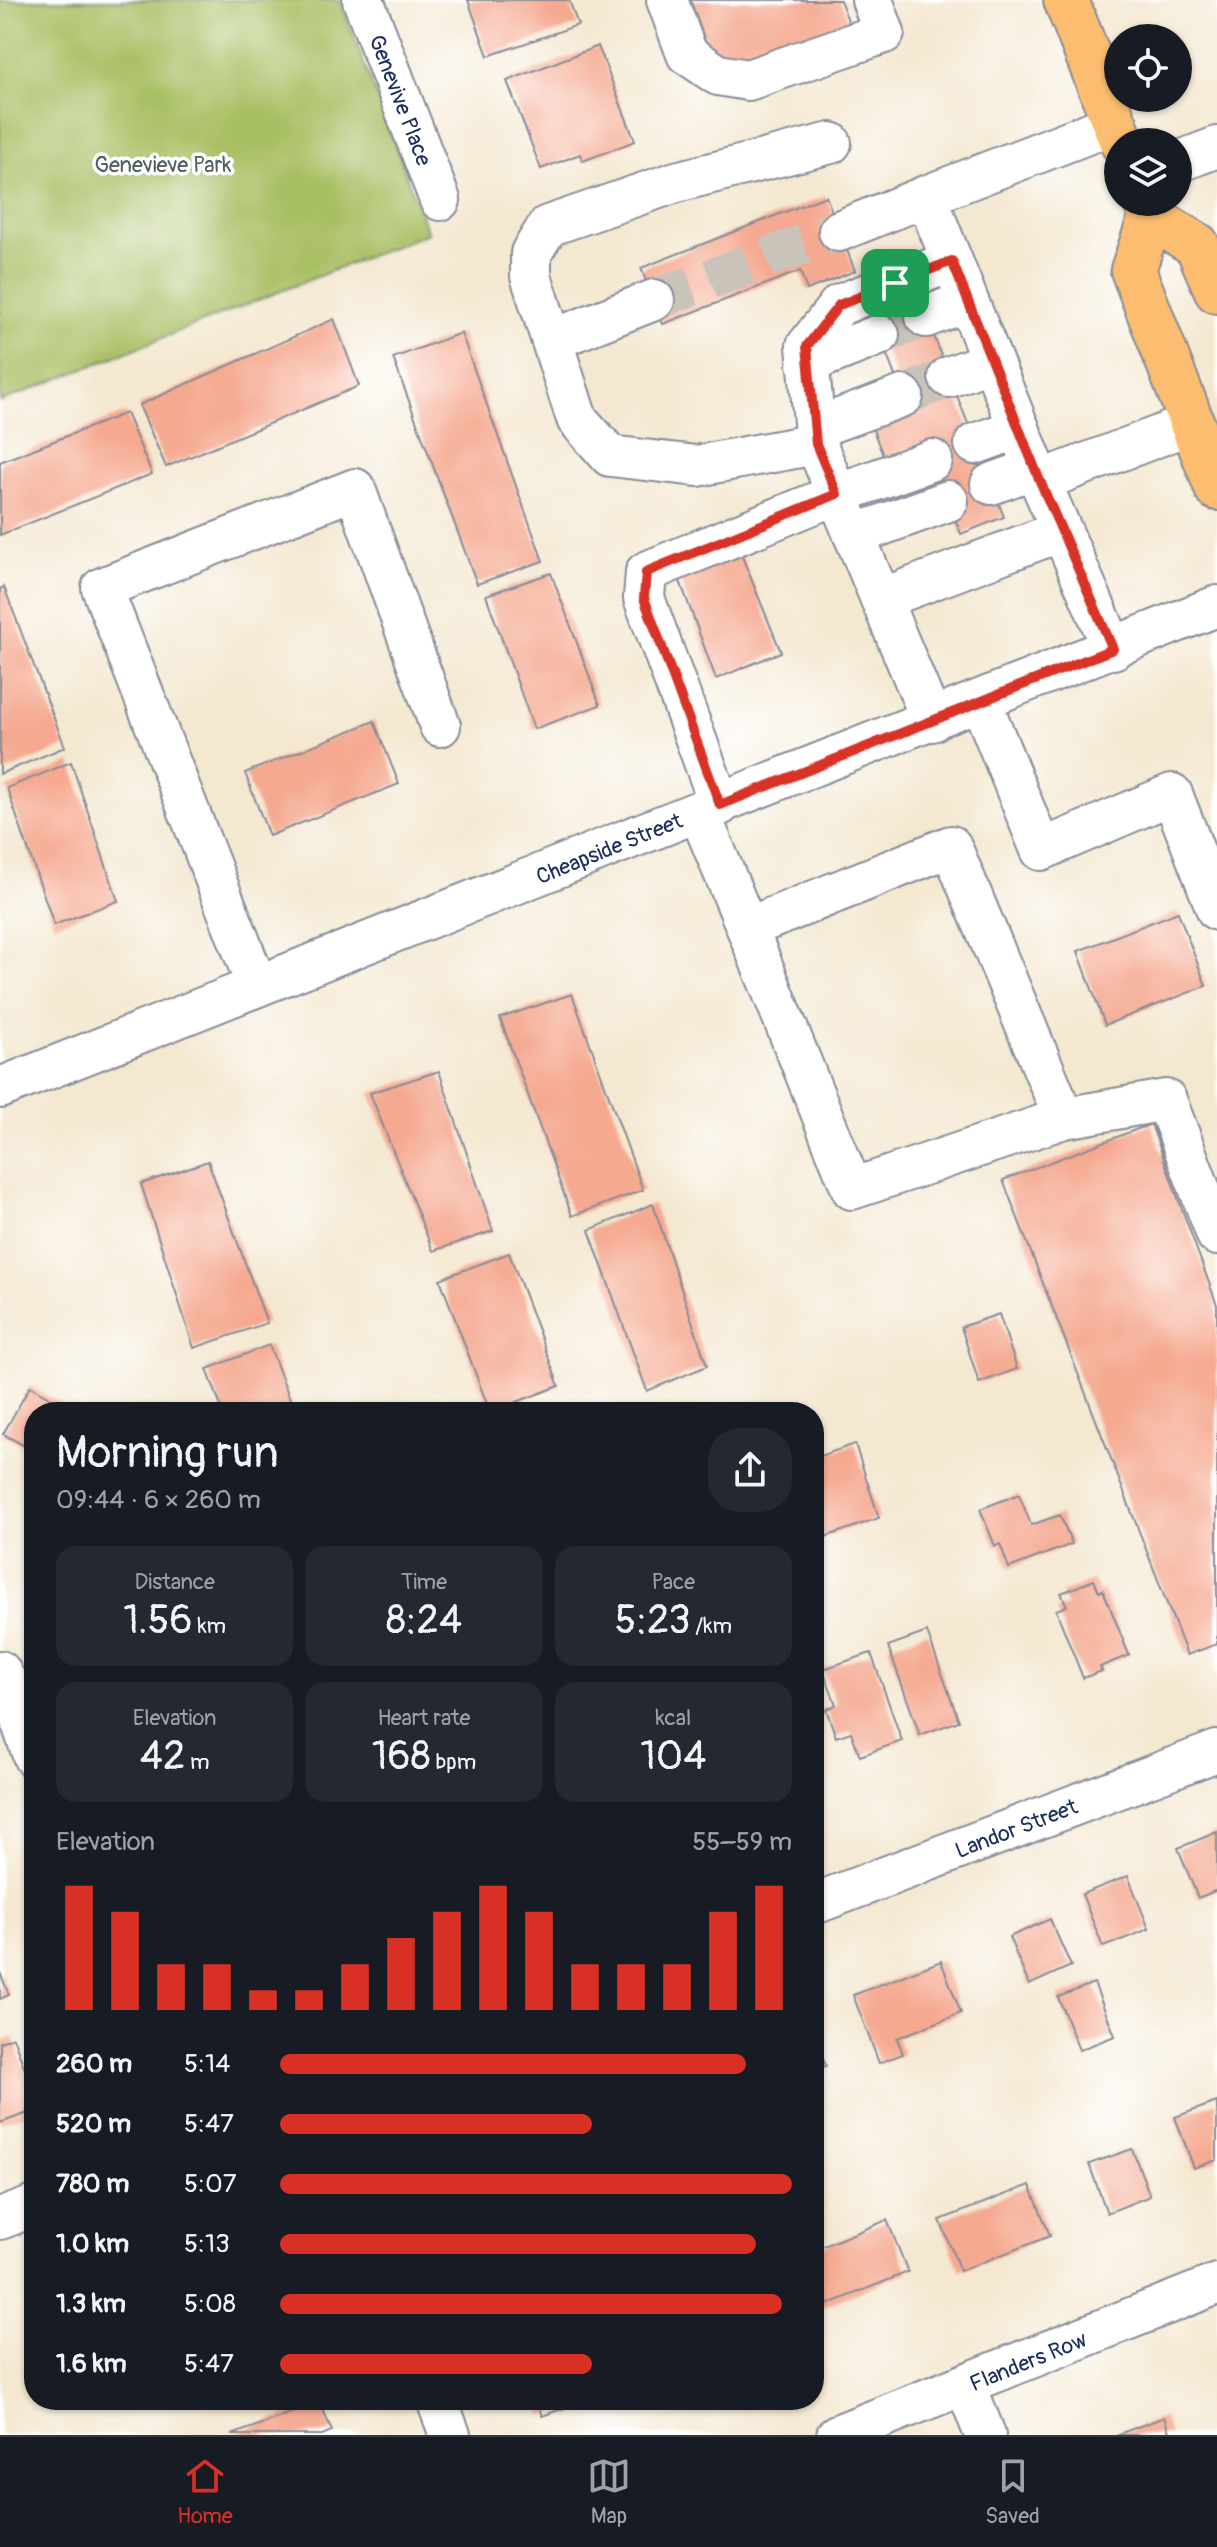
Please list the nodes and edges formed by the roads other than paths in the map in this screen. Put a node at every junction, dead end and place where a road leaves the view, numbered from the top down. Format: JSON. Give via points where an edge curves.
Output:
{"nodes":[{"id":1,"x":363,"y":0,"type":"edge"},
{"id":2,"x":667,"y":0,"type":"edge"},
{"id":3,"x":1066,"y":0,"type":"edge"},
{"id":4,"x":878,"y":17,"type":"edge"},
{"id":5,"x":1116,"y":128,"type":"edge"},
{"id":6,"x":1104,"y":137,"type":"edge"},
{"id":7,"x":831,"y":143,"type":"dead end"},
{"id":8,"x":1217,"y":147,"type":"edge"},
{"id":9,"x":1192,"y":157,"type":"edge"},
{"id":10,"x":926,"y":196,"type":"junction"},
{"id":11,"x":440,"y":200,"type":"dead end"},
{"id":12,"x":1146,"y":216,"type":"edge"},
{"id":13,"x":1158,"y":216,"type":"edge"},
{"id":14,"x":839,"y":231,"type":"tunnel mouth"},
{"id":15,"x":952,"y":261,"type":"junction"},
{"id":16,"x":1217,"y":291,"type":"edge"},
{"id":17,"x":654,"y":300,"type":"tunnel mouth"},
{"id":18,"x":967,"y":301,"type":"junction"},
{"id":19,"x":926,"y":317,"type":"tunnel mouth"},
{"id":20,"x":879,"y":335,"type":"tunnel mouth"},
{"id":21,"x":552,"y":340,"type":"junction"},
{"id":22,"x":991,"y":361,"type":"junction"},
{"id":23,"x":808,"y":363,"type":"junction"},
{"id":24,"x":949,"y":377,"type":"tunnel mouth"},
{"id":25,"x":903,"y":396,"type":"tunnel mouth"},
{"id":26,"x":1193,"y":423,"type":"junction"},
{"id":27,"x":1019,"y":428,"type":"junction"},
{"id":28,"x":815,"y":436,"type":"junction"},
{"id":29,"x":975,"y":444,"type":"dead end"},
{"id":30,"x":932,"y":460,"type":"dead end"},
{"id":31,"x":1037,"y":474,"type":"junction"},
{"id":32,"x":991,"y":484,"type":"dead end"},
{"id":33,"x":1217,"y":488,"type":"edge"},
{"id":34,"x":837,"y":494,"type":"junction"},
{"id":35,"x":948,"y":501,"type":"dead end"},
{"id":36,"x":1061,"y":531,"type":"junction"},
{"id":37,"x":854,"y":535,"type":"junction"},
{"id":38,"x":881,"y":599,"type":"junction"},
{"id":39,"x":1217,"y":606,"type":"edge"},
{"id":40,"x":1113,"y":649,"type":"junction"},
{"id":41,"x":981,"y":702,"type":"junction"},
{"id":42,"x":932,"y":721,"type":"junction"},
{"id":43,"x":440,"y":726,"type":"dead end"},
{"id":44,"x":709,"y":808,"type":"junction"},
{"id":45,"x":1212,"y":884,"type":"edge"},
{"id":46,"x":747,"y":928,"type":"junction"},
{"id":47,"x":257,"y":986,"type":"junction"},
{"id":48,"x":0,"y":1088,"type":"edge"},
{"id":49,"x":1064,"y":1118,"type":"junction"},
{"id":50,"x":1217,"y":1235,"type":"edge"},
{"id":51,"x":0,"y":1671,"type":"edge"},
{"id":52,"x":24,"y":1729,"type":"edge"},
{"id":53,"x":1217,"y":1751,"type":"edge"},
{"id":54,"x":824,"y":1900,"type":"edge"},
{"id":55,"x":24,"y":2210,"type":"edge"},
{"id":56,"x":0,"y":2219,"type":"edge"},
{"id":57,"x":1217,"y":2284,"type":"edge"},
{"id":58,"x":966,"y":2386,"type":"junction"},
{"id":59,"x":441,"y":2410,"type":"edge"},
{"id":60,"x":450,"y":2435,"type":"edge"},
{"id":61,"x":837,"y":2435,"type":"edge"},
{"id":62,"x":985,"y":2435,"type":"edge"}],
"edges":[{"from":1,"to":11,"type":"street","name":"Genevive Place"},
{"from":2,"to":4,"type":"street","via":[[687,54],[718,75],[748,80]]},
{"from":3,"to":5,"type":"main road"},
{"from":6,"to":10,"type":"street"},
{"from":7,"to":21,"type":"street","via":[[676,182],[548,226],[531,253],[531,276]]},
{"from":8,"to":9,"type":"street"},
{"from":10,"to":14,"type":"street"},
{"from":10,"to":15,"type":"street"},
{"from":12,"to":26,"type":"main road","via":[[1133,270]]},
{"from":13,"to":16,"type":"main road","via":[[1197,245]]},
{"from":15,"to":18,"type":"street"},
{"from":15,"to":23,"type":"street","via":[[839,305],[807,346]]},
{"from":17,"to":21,"type":"street"},
{"from":18,"to":19,"type":"street"},
{"from":18,"to":22,"type":"street"},
{"from":20,"to":23,"type":"street"},
{"from":21,"to":28,"type":"street","via":[[577,419],[610,456],[697,466]]},
{"from":22,"to":24,"type":"street"},
{"from":22,"to":27,"type":"street"},
{"from":23,"to":28,"type":"street"},
{"from":25,"to":28,"type":"street"},
{"from":26,"to":31,"type":"street"},
{"from":26,"to":33,"type":"main road"},
{"from":27,"to":29,"type":"street"},
{"from":27,"to":31,"type":"street"},
{"from":28,"to":34,"type":"street"},
{"from":30,"to":34,"type":"street"},
{"from":31,"to":32,"type":"street"},
{"from":31,"to":36,"type":"street"},
{"from":34,"to":37,"type":"street"},
{"from":34,"to":44,"type":"street","via":[[646,572],[644,598]]},
{"from":35,"to":37,"type":"street"},
{"from":36,"to":38,"type":"street"},
{"from":36,"to":40,"type":"street"},
{"from":37,"to":38,"type":"street"},
{"from":38,"to":42,"type":"street"},
{"from":39,"to":40,"type":"street","name":"Cheapside Street"},
{"from":40,"to":41,"type":"street","name":"Cheapside Street"},
{"from":41,"to":42,"type":"street","name":"Cheapside Street"},
{"from":41,"to":45,"type":"street","via":[[1041,850],[1172,794]]},
{"from":42,"to":44,"type":"street","name":"Cheapside Street"},
{"from":43,"to":47,"type":"street","via":[[355,489],[102,588]]},
{"from":44,"to":46,"type":"street"},
{"from":44,"to":47,"type":"street","name":"Cheapside Street"},
{"from":46,"to":49,"type":"street","via":[[852,1189]]},
{"from":46,"to":49,"type":"street","via":[[951,846]]},
{"from":47,"to":48,"type":"street","name":"Cheapside Street"},
{"from":49,"to":50,"type":"street","via":[[1166,1100]]},
{"from":51,"to":52,"type":"street"},
{"from":53,"to":54,"type":"street","name":"Landor Street"},
{"from":55,"to":56,"type":"street"},
{"from":57,"to":58,"type":"street","name":"Flanders Row"},
{"from":58,"to":61,"type":"street","name":"Flanders Row"},
{"from":58,"to":62,"type":"street"},
{"from":59,"to":60,"type":"street"}]}
